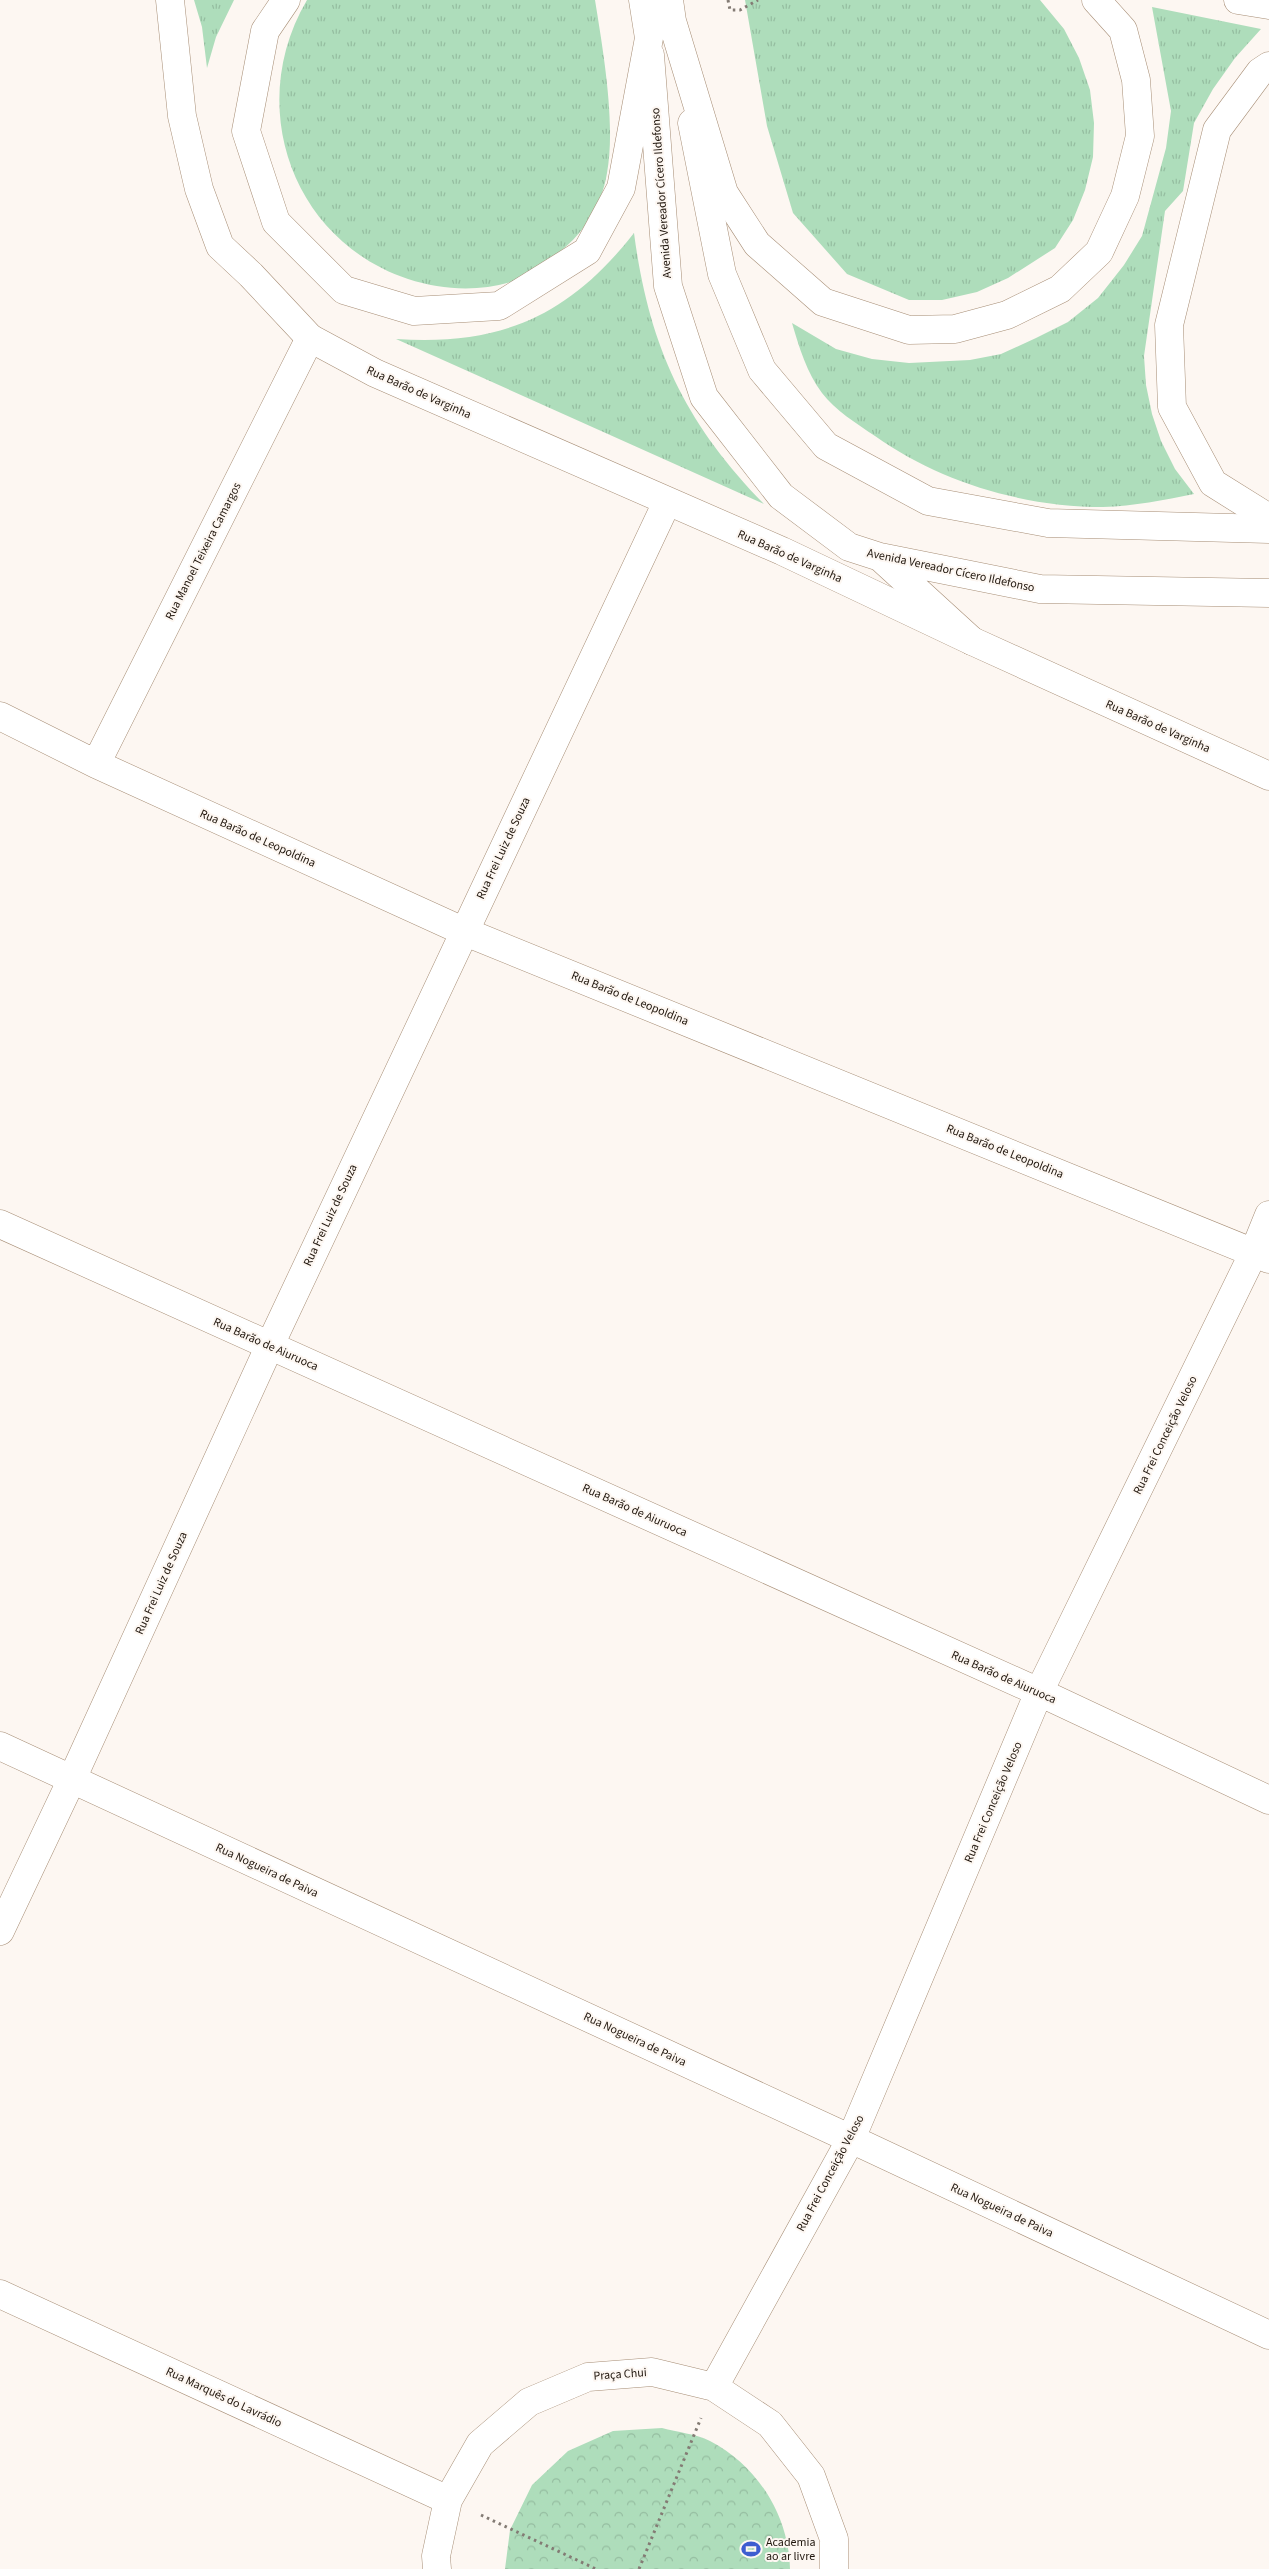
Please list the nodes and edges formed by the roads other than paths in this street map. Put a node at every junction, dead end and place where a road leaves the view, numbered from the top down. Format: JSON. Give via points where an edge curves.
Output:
{"nodes":[{"id":1,"x":170,"y":0,"type":"edge"},
{"id":2,"x":286,"y":0,"type":"edge"},
{"id":3,"x":1096,"y":0,"type":"edge"},
{"id":4,"x":1238,"y":0,"type":"edge"},
{"id":5,"x":1269,"y":5,"type":"edge"},
{"id":6,"x":658,"y":14,"type":"edge"},
{"id":7,"x":1269,"y":66,"type":"edge"},
{"id":8,"x":310,"y":338,"type":"junction"},
{"id":9,"x":667,"y":502,"type":"junction"},
{"id":10,"x":1269,"y":518,"type":"edge"},
{"id":11,"x":1269,"y":529,"type":"edge"},
{"id":12,"x":880,"y":557,"type":"junction"},
{"id":13,"x":1269,"y":594,"type":"edge"},
{"id":14,"x":972,"y":641,"type":"junction"},
{"id":15,"x":0,"y":716,"type":"edge"},
{"id":16,"x":96,"y":764,"type":"junction"},
{"id":17,"x":1269,"y":776,"type":"edge"},
{"id":18,"x":464,"y":931,"type":"junction"},
{"id":19,"x":1269,"y":1215,"type":"edge"},
{"id":20,"x":0,"y":1224,"type":"edge"},
{"id":21,"x":1262,"y":1256,"type":"edge"},
{"id":22,"x":270,"y":1345,"type":"junction"},
{"id":23,"x":1039,"y":1692,"type":"junction"},
{"id":24,"x":0,"y":1746,"type":"edge"},
{"id":25,"x":72,"y":1780,"type":"junction"},
{"id":26,"x":1269,"y":1800,"type":"edge"},
{"id":27,"x":0,"y":1930,"type":"edge"},
{"id":28,"x":851,"y":2139,"type":"junction"},
{"id":29,"x":0,"y":2294,"type":"edge"},
{"id":30,"x":1269,"y":2335,"type":"edge"},
{"id":31,"x":714,"y":2388,"type":"junction"},
{"id":32,"x":448,"y":2500,"type":"junction"},
{"id":33,"x":437,"y":2569,"type":"edge"},
{"id":34,"x":834,"y":2569,"type":"edge"}],
"edges":[{"from":1,"to":8,"type":"main road","name":"Rua Barão de Varginha","via":[[182,116],[199,189],[220,246]]},
{"from":2,"to":6,"type":"main road","via":[[265,31],[246,131],[276,222],[344,290],[414,311],[499,306],[587,251],[621,188]]},
{"from":3,"to":6,"type":"main road","via":[[1123,30],[1136,80],[1140,136],[1125,196],[1099,252],[1060,289],[1007,315],[955,330],[909,330],[823,302],[757,244],[724,193]]},
{"from":4,"to":5,"type":"main road"},
{"from":6,"to":11,"type":"main road","via":[[722,274],[762,370],[826,446],[928,501],[1048,522]]},
{"from":6,"to":12,"type":"main road","name":"Avenida Vereador Cícero Ildefonso","via":[[668,286],[704,397],[781,496],[849,546]]},
{"from":7,"to":10,"type":"main road","via":[[1260,72],[1218,130],[1169,325],[1172,407],[1214,484]]},
{"from":8,"to":9,"type":"main road","name":"Rua Barão de Varginha","via":[[375,373]]},
{"from":8,"to":16,"type":"main road","name":"Rua Manoel Teixeira Camargos"},
{"from":9,"to":14,"type":"main road","name":"Rua Barão de Varginha","via":[[782,551]]},
{"from":9,"to":18,"type":"main road","name":"Rua Frei Luiz de Souza"},
{"from":12,"to":13,"type":"main road","name":"Avenida Vereador Cícero Ildefonso","via":[[1040,589]]},
{"from":12,"to":14,"type":"main road"},
{"from":14,"to":17,"type":"main road","name":"Rua Barão de Varginha"},
{"from":15,"to":16,"type":"main road","name":"Rua Barão de Leopoldina"},
{"from":16,"to":18,"type":"main road","name":"Rua Barão de Leopoldina"},
{"from":18,"to":21,"type":"main road","name":"Rua Barão de Leopoldina"},
{"from":18,"to":22,"type":"main road","name":"Rua Frei Luiz de Souza"},
{"from":19,"to":21,"type":"main road","name":"Rua Frei Conceição Veloso"},
{"from":20,"to":22,"type":"main road","name":"Rua Barão de Aiuruoca"},
{"from":21,"to":23,"type":"main road","name":"Rua Frei Conceição Veloso"},
{"from":22,"to":23,"type":"main road","name":"Rua Barão de Aiuruoca"},
{"from":22,"to":25,"type":"main road","name":"Rua Frei Luiz de Souza"},
{"from":23,"to":26,"type":"main road","name":"Rua Barão de Aiuruoca"},
{"from":23,"to":28,"type":"main road","name":"Rua Frei Conceição Veloso"},
{"from":24,"to":25,"type":"main road","name":"Rua Nogueira de Paiva"},
{"from":25,"to":27,"type":"main road","name":"Rua Frei Luiz de Souza"},
{"from":25,"to":28,"type":"main road","name":"Rua Nogueira de Paiva"},
{"from":28,"to":30,"type":"main road","name":"Rua Nogueira de Paiva"},
{"from":28,"to":31,"type":"main road","name":"Rua Frei Conceição Veloso"},
{"from":29,"to":32,"type":"main road","name":"Rua Marquês do Lavrádio"},
{"from":31,"to":32,"type":"main road","name":"Praça Chui","via":[[652,2372],[588,2377],[529,2402],[480,2444]]},
{"from":31,"to":34,"type":"main road","name":"Praça Chui","via":[[770,2424],[812,2476],[834,2539]]},
{"from":32,"to":33,"type":"main road","name":"Praça Chui","via":[[436,2556]]}]}
